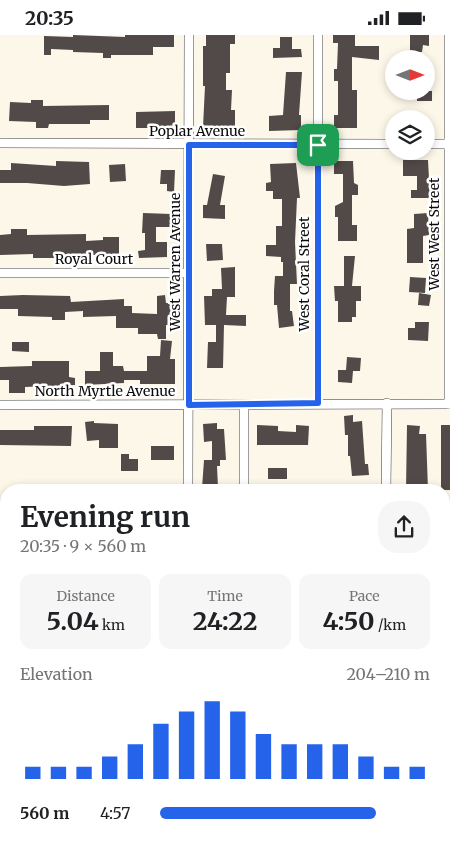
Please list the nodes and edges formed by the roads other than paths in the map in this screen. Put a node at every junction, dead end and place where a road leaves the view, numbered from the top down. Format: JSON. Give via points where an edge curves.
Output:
{"nodes":[{"id":1,"x":189,"y":35,"type":"edge"},
{"id":2,"x":318,"y":35,"type":"edge"},
{"id":3,"x":449,"y":35,"type":"edge"},
{"id":4,"x":0,"y":143,"type":"edge"},
{"id":5,"x":385,"y":144,"type":"edge"},
{"id":6,"x":435,"y":144,"type":"edge"},
{"id":7,"x":449,"y":144,"type":"edge"},
{"id":8,"x":189,"y":145,"type":"junction"},
{"id":9,"x":318,"y":145,"type":"junction"},
{"id":10,"x":0,"y":273,"type":"edge"},
{"id":11,"x":189,"y":273,"type":"junction"},
{"id":12,"x":318,"y":403,"type":"junction"},
{"id":13,"x":388,"y":403,"type":"junction"},
{"id":14,"x":449,"y":404,"type":"edge"},
{"id":15,"x":0,"y":405,"type":"edge"},
{"id":16,"x":189,"y":405,"type":"junction"},
{"id":17,"x":244,"y":405,"type":"junction"},
{"id":18,"x":188,"y":484,"type":"edge"},
{"id":19,"x":244,"y":484,"type":"edge"},
{"id":20,"x":386,"y":484,"type":"edge"}],
"edges":[{"from":1,"to":8,"type":"street","name":"West Warren Avenue"},
{"from":2,"to":9,"type":"street","name":"West Coral Street"},
{"from":3,"to":7,"type":"street","name":"West West Street"},
{"from":4,"to":8,"type":"street","name":"Poplar Avenue"},
{"from":5,"to":9,"type":"street","name":"Poplar Avenue"},
{"from":6,"to":7,"type":"street"},
{"from":7,"to":14,"type":"street","name":"West West Street"},
{"from":8,"to":9,"type":"street","name":"Poplar Avenue"},
{"from":8,"to":11,"type":"street","name":"West Warren Avenue"},
{"from":9,"to":12,"type":"street","name":"West Coral Street"},
{"from":10,"to":11,"type":"street","name":"Royal Court"},
{"from":11,"to":16,"type":"street","name":"West Warren Avenue"},
{"from":12,"to":13,"type":"street","name":"North Myrtle Avenue"},
{"from":12,"to":17,"type":"street","name":"North Myrtle Avenue"},
{"from":13,"to":14,"type":"street","name":"North Myrtle Avenue"},
{"from":13,"to":20,"type":"street"},
{"from":15,"to":16,"type":"street","name":"North Myrtle Avenue"},
{"from":16,"to":17,"type":"street","name":"North Myrtle Avenue"},
{"from":16,"to":18,"type":"street","name":"West Warren Avenue"},
{"from":17,"to":19,"type":"street"}]}
